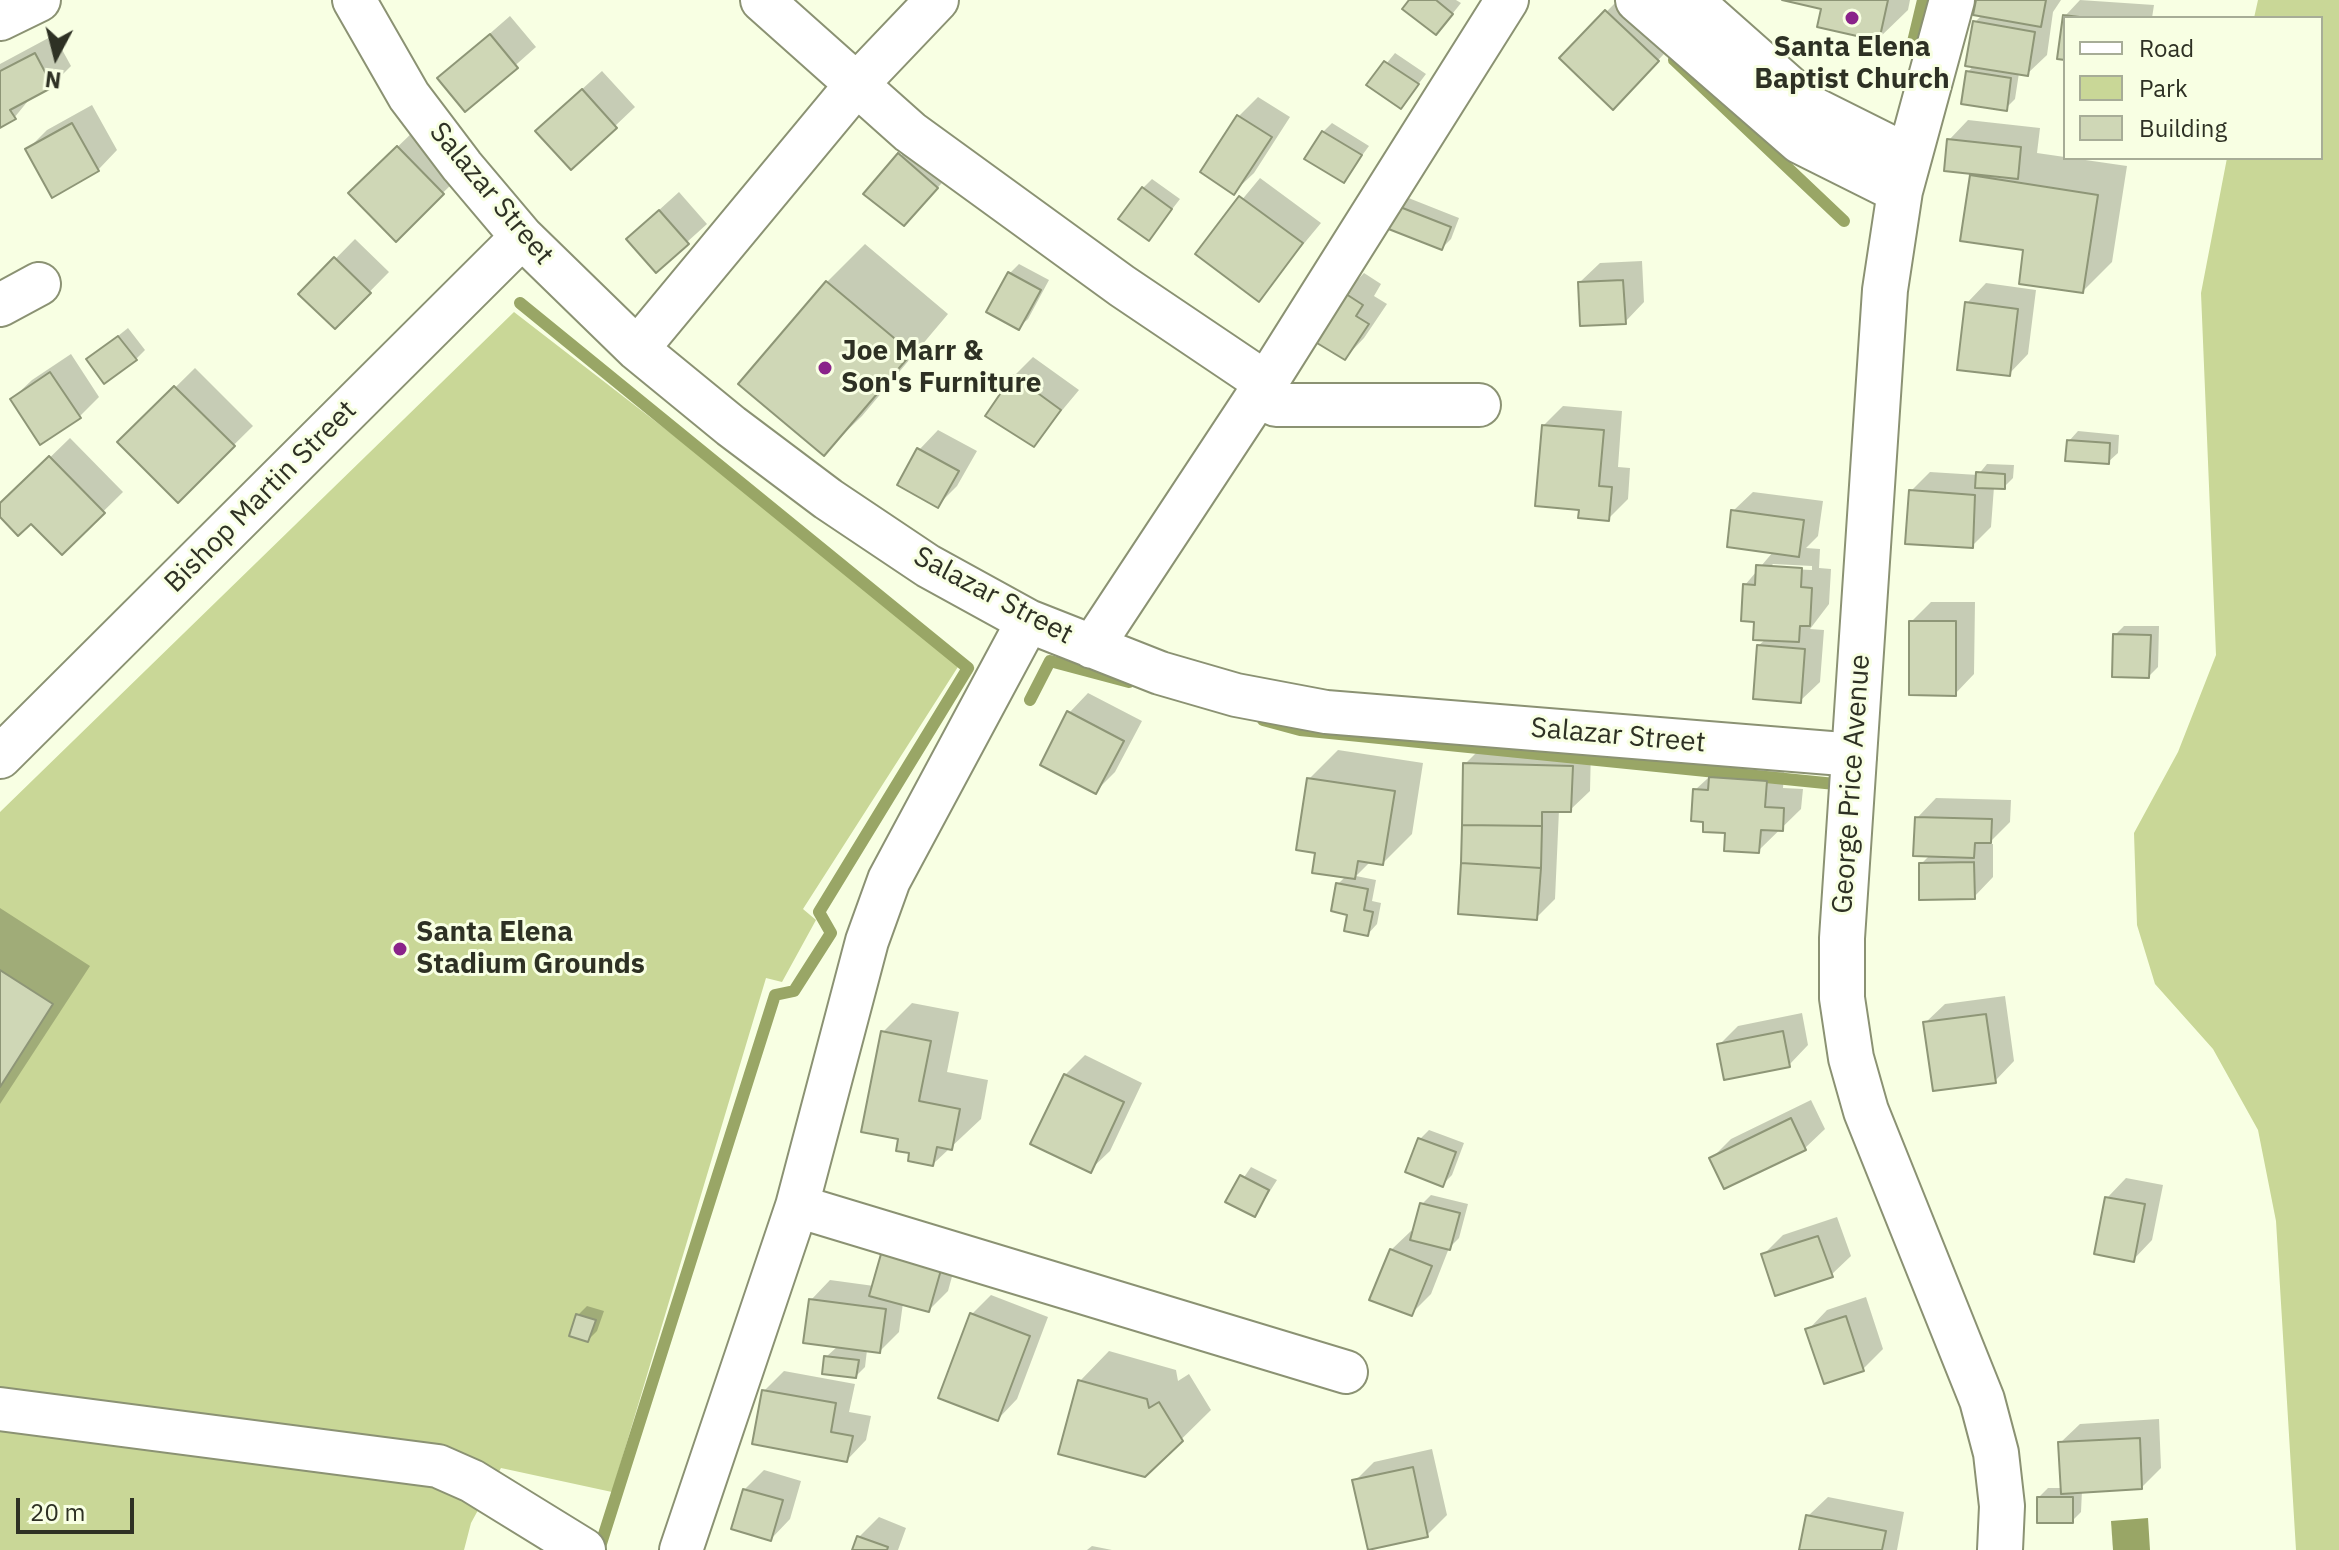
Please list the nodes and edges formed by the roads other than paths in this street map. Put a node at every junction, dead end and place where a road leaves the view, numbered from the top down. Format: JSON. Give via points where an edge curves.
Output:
{"nodes":[{"id":1,"x":39,"y":0,"type":"edge"},
{"id":2,"x":762,"y":0,"type":"edge"},
{"id":3,"x":937,"y":0,"type":"edge"},
{"id":4,"x":1507,"y":0,"type":"edge"},
{"id":5,"x":1638,"y":0,"type":"edge"},
{"id":6,"x":1689,"y":0,"type":"edge"},
{"id":7,"x":1952,"y":0,"type":"edge"},
{"id":8,"x":372,"y":9,"type":"edge"},
{"id":9,"x":0,"y":19,"type":"edge"},
{"id":10,"x":856,"y":85,"type":"junction"},
{"id":11,"x":1904,"y":174,"type":"junction"},
{"id":12,"x":522,"y":237,"type":"junction"},
{"id":13,"x":39,"y":284,"type":"dead end"},
{"id":14,"x":0,"y":305,"type":"edge"},
{"id":15,"x":637,"y":349,"type":"junction"},
{"id":16,"x":1261,"y":389,"type":"junction"},
{"id":17,"x":1479,"y":405,"type":"dead end"},
{"id":18,"x":1028,"y":621,"type":"junction"},
{"id":19,"x":1092,"y":647,"type":"junction"},
{"id":20,"x":1855,"y":755,"type":"junction"},
{"id":21,"x":0,"y":757,"type":"edge"},
{"id":22,"x":797,"y":1206,"type":"junction"},
{"id":23,"x":1346,"y":1372,"type":"dead end"},
{"id":24,"x":0,"y":1409,"type":"edge"},
{"id":25,"x":584,"y":1550,"type":"edge"},
{"id":26,"x":681,"y":1550,"type":"edge"},
{"id":27,"x":2000,"y":1550,"type":"edge"}],
"edges":[{"from":1,"to":9,"type":"street"},
{"from":2,"to":10,"type":"street"},
{"from":3,"to":10,"type":"street"},
{"from":4,"to":16,"type":"street"},
{"from":5,"to":11,"type":"main road","via":[[1800,141]]},
{"from":6,"to":11,"type":"main road","via":[[1812,109]]},
{"from":7,"to":11,"type":"main road","name":"George Price Avenue"},
{"from":8,"to":12,"type":"street","name":"Salazar Street","via":[[409,96]]},
{"from":10,"to":15,"type":"street"},
{"from":10,"to":16,"type":"street","via":[[967,175]]},
{"from":11,"to":20,"type":"main road","name":"George Price Avenue","via":[[1885,290]]},
{"from":12,"to":15,"type":"street","name":"Salazar Street"},
{"from":12,"to":21,"type":"street","name":"Bishop Martin Street"},
{"from":13,"to":14,"type":"street"},
{"from":15,"to":18,"type":"street","name":"Salazar Street","via":[[828,499],[928,566]]},
{"from":16,"to":17,"type":"street","via":[[1276,405]]},
{"from":16,"to":19,"type":"street"},
{"from":18,"to":19,"type":"street","name":"Salazar Street"},
{"from":18,"to":22,"type":"street","via":[[889,880],[867,941]]},
{"from":19,"to":20,"type":"street","name":"Salazar Street","via":[[1236,695],[1326,712]]},
{"from":20,"to":27,"type":"main road","name":"George Price Avenue","via":[[1842,938],[1842,998],[1851,1058],[1866,1111],[1982,1400],[1996,1453]]},
{"from":22,"to":23,"type":"street"},
{"from":22,"to":26,"type":"street"},
{"from":24,"to":25,"type":"street","via":[[438,1466]]}]}
